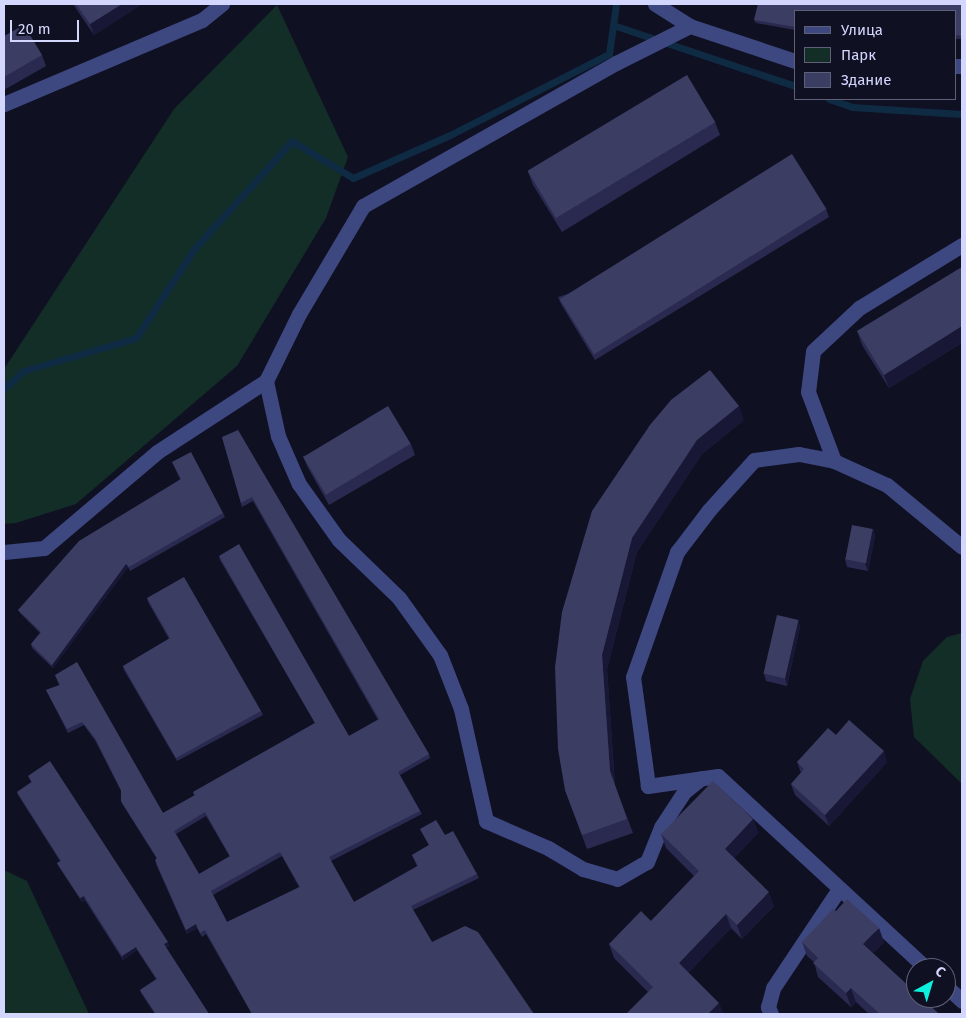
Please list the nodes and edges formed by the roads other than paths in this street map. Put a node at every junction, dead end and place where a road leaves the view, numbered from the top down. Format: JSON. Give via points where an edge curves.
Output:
{"nodes":[{"id":1,"x":222,"y":4,"type":"edge"},
{"id":2,"x":655,"y":4,"type":"edge"},
{"id":3,"x":684,"y":30,"type":"junction"},
{"id":4,"x":794,"y":61,"type":"edge"},
{"id":5,"x":4,"y":104,"type":"edge"},
{"id":6,"x":962,"y":245,"type":"edge"},
{"id":7,"x":266,"y":381,"type":"junction"},
{"id":8,"x":834,"y":461,"type":"junction"},
{"id":9,"x":962,"y":547,"type":"edge"},
{"id":10,"x":4,"y":552,"type":"edge"},
{"id":11,"x":701,"y":778,"type":"junction"},
{"id":12,"x":839,"y":889,"type":"junction"},
{"id":13,"x":915,"y":958,"type":"edge"},
{"id":14,"x":771,"y":1014,"type":"edge"}],
"edges":[{"from":1,"to":5,"type":"street","via":[[202,20]]},
{"from":2,"to":3,"type":"street"},
{"from":3,"to":4,"type":"street"},
{"from":3,"to":7,"type":"street","via":[[363,206],[299,314]]},
{"from":6,"to":8,"type":"street","via":[[859,308],[813,351],[808,392]]},
{"from":7,"to":10,"type":"street","via":[[156,452],[44,548]]},
{"from":7,"to":11,"type":"street","via":[[278,436],[299,484],[339,540],[399,598],[440,655],[461,709],[486,821],[548,848],[583,869],[617,879],[647,862],[661,827],[684,792]]},
{"from":8,"to":9,"type":"street","via":[[887,485]]},
{"from":8,"to":11,"type":"street","via":[[799,454],[754,460],[708,510],[677,552],[633,677],[648,786]]},
{"from":11,"to":12,"type":"street","via":[[718,776]]},
{"from":12,"to":13,"type":"street"},
{"from":12,"to":14,"type":"street","via":[[772,988],[768,1007]]}]}
